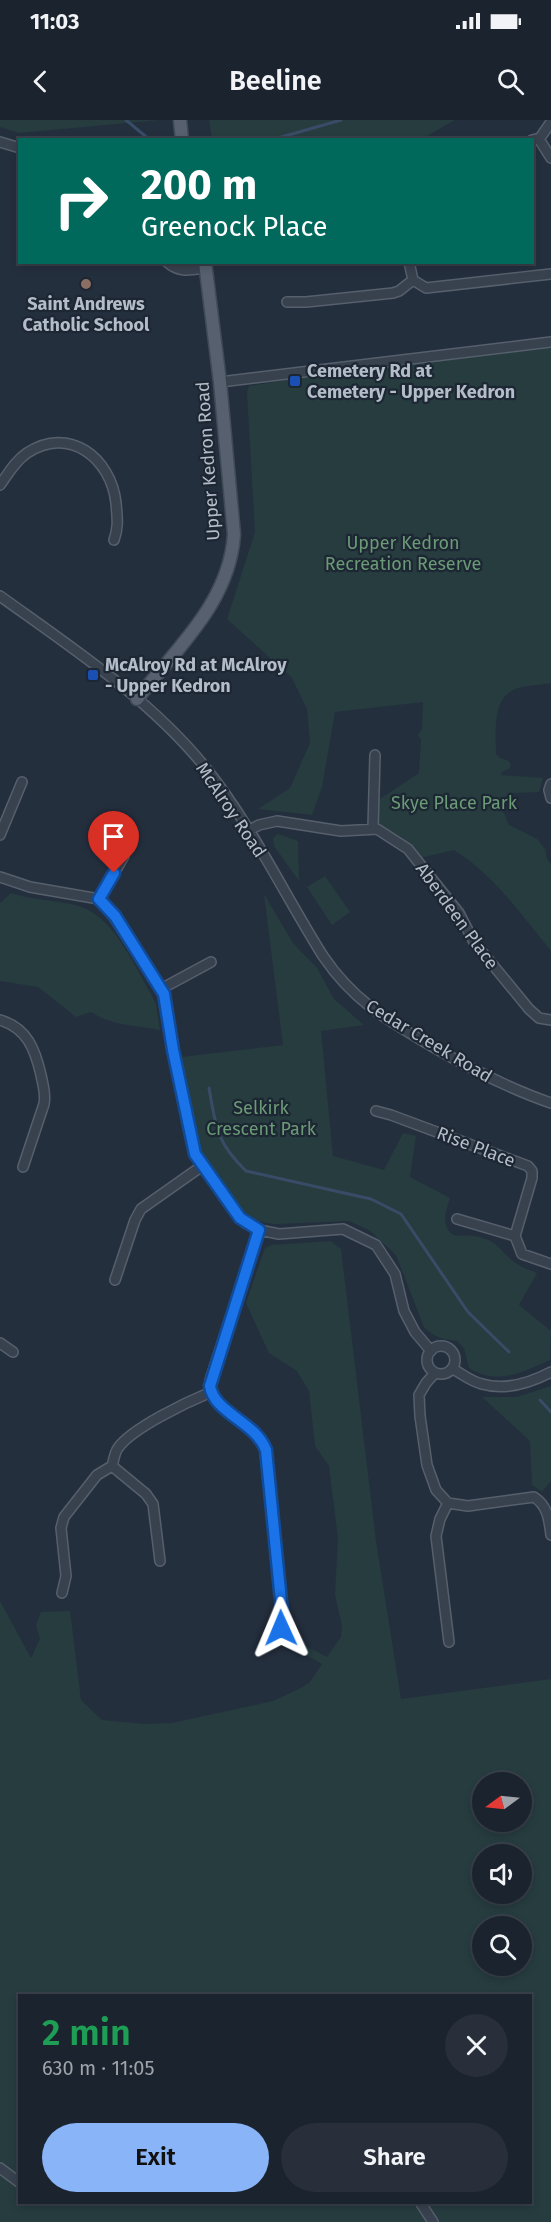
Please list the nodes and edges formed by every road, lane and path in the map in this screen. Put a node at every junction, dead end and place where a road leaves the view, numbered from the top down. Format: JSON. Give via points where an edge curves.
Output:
{"nodes":[{"id":1,"x":180,"y":122,"type":"edge"},
{"id":2,"x":551,"y":122,"type":"edge"},
{"id":3,"x":183,"y":138,"type":"edge"},
{"id":4,"x":536,"y":140,"type":"edge"},
{"id":5,"x":0,"y":142,"type":"edge"},
{"id":6,"x":18,"y":147,"type":"edge"},
{"id":7,"x":551,"y":158,"type":"edge"},
{"id":8,"x":169,"y":264,"type":"edge"},
{"id":9,"x":409,"y":264,"type":"edge"},
{"id":10,"x":205,"y":265,"type":"edge"},
{"id":11,"x":551,"y":274,"type":"edge"},
{"id":12,"x":413,"y":280,"type":"junction"},
{"id":13,"x":287,"y":302,"type":"dead end"},
{"id":14,"x":551,"y":342,"type":"edge"},
{"id":15,"x":220,"y":382,"type":"junction"},
{"id":16,"x":1,"y":481,"type":"edge"},
{"id":17,"x":114,"y":540,"type":"dead end"},
{"id":18,"x":0,"y":596,"type":"edge"},
{"id":19,"x":137,"y":699,"type":"junction"},
{"id":20,"x":375,"y":755,"type":"dead end"},
{"id":21,"x":22,"y":782,"type":"dead end"},
{"id":22,"x":551,"y":784,"type":"edge"},
{"id":23,"x":551,"y":798,"type":"edge"},
{"id":24,"x":373,"y":828,"type":"junction"},
{"id":25,"x":248,"y":831,"type":"junction"},
{"id":26,"x":0,"y":835,"type":"edge"},
{"id":27,"x":124,"y":856,"type":"dead end"},
{"id":28,"x":0,"y":877,"type":"edge"},
{"id":29,"x":286,"y":895,"type":"joint"},
{"id":30,"x":99,"y":899,"type":"junction"},
{"id":31,"x":211,"y":962,"type":"dead end"},
{"id":32,"x":161,"y":989,"type":"junction"},
{"id":33,"x":0,"y":1020,"type":"edge"},
{"id":34,"x":551,"y":1020,"type":"edge"},
{"id":35,"x":551,"y":1103,"type":"edge"},
{"id":36,"x":375,"y":1111,"type":"dead end"},
{"id":37,"x":202,"y":1166,"type":"junction"},
{"id":38,"x":22,"y":1167,"type":"dead end"},
{"id":39,"x":458,"y":1219,"type":"dead end"},
{"id":40,"x":259,"y":1230,"type":"junction"},
{"id":41,"x":515,"y":1236,"type":"junction"},
{"id":42,"x":551,"y":1264,"type":"edge"},
{"id":43,"x":115,"y":1280,"type":"dead end"},
{"id":44,"x":0,"y":1343,"type":"edge"},
{"id":45,"x":430,"y":1351,"type":"junction"},
{"id":46,"x":13,"y":1352,"type":"dead end"},
{"id":47,"x":453,"y":1369,"type":"junction"},
{"id":48,"x":551,"y":1372,"type":"edge"},
{"id":49,"x":435,"y":1373,"type":"junction"},
{"id":50,"x":211,"y":1392,"type":"junction"},
{"id":51,"x":112,"y":1466,"type":"junction"},
{"id":52,"x":448,"y":1503,"type":"junction"},
{"id":53,"x":551,"y":1535,"type":"edge"},
{"id":54,"x":159,"y":1561,"type":"dead end"},
{"id":55,"x":62,"y":1593,"type":"dead end"},
{"id":56,"x":278,"y":1634,"type":"dead end"},
{"id":57,"x":449,"y":1642,"type":"dead end"},
{"id":58,"x":0,"y":2168,"type":"edge"},
{"id":59,"x":18,"y":2182,"type":"edge"},
{"id":60,"x":421,"y":2204,"type":"edge"},
{"id":61,"x":433,"y":2222,"type":"edge"}],
"edges":[{"from":1,"to":3,"type":"main road"},
{"from":2,"to":4,"type":"street"},
{"from":4,"to":7,"type":"street"},
{"from":5,"to":6,"type":"street"},
{"from":8,"to":10,"type":"street","via":[[177,270]]},
{"from":9,"to":12,"type":"street"},
{"from":10,"to":15,"type":"main road","name":"Upper Kedron Road"},
{"from":11,"to":12,"type":"street","via":[[431,288]]},
{"from":12,"to":13,"type":"street","via":[[393,293]]},
{"from":14,"to":15,"type":"street"},
{"from":15,"to":19,"type":"main road","name":"Upper Kedron Road","via":[[234,534],[231,557],[224,582],[210,607]]},
{"from":16,"to":17,"type":"street","via":[[17,461],[35,449],[56,444],[77,446],[102,465],[112,485],[118,523]]},
{"from":18,"to":19,"type":"street","name":"McAlroy Road"},
{"from":19,"to":25,"type":"street","name":"McAlroy Road","via":[[204,766]]},
{"from":20,"to":24,"type":"street"},
{"from":21,"to":26,"type":"street"},
{"from":22,"to":23,"type":"street"},
{"from":24,"to":25,"type":"street","via":[[341,831],[277,821]]},
{"from":24,"to":34,"type":"street","name":"Aberdeen Place","via":[[408,849],[459,913],[474,942],[529,1009],[539,1018]]},
{"from":25,"to":29,"type":"street","name":"McAlroy Road"},
{"from":27,"to":30,"type":"street"},
{"from":28,"to":30,"type":"street","via":[[30,887]]},
{"from":29,"to":35,"type":"street","name":"Cedar Creek Road","via":[[331,968],[373,1011],[492,1080]]},
{"from":30,"to":32,"type":"street","via":[[115,916]]},
{"from":31,"to":32,"type":"street"},
{"from":32,"to":37,"type":"street","via":[[191,1142]]},
{"from":33,"to":38,"type":"street","via":[[16,1027],[30,1042],[45,1094]]},
{"from":36,"to":41,"type":"street","name":"Rise Place","via":[[528,1166],[532,1178]]},
{"from":37,"to":40,"type":"street","via":[[240,1218]]},
{"from":37,"to":43,"type":"street","via":[[141,1209]]},
{"from":39,"to":41,"type":"street"},
{"from":40,"to":45,"type":"street","via":[[279,1234],[343,1228],[376,1245],[395,1274],[404,1311]]},
{"from":40,"to":50,"type":"street","via":[[210,1380]]},
{"from":41,"to":42,"type":"street","via":[[522,1254]]},
{"from":44,"to":46,"type":"street"},
{"from":45,"to":47,"type":"street","via":[[439,1346],[448,1348],[455,1355]]},
{"from":45,"to":49,"type":"street","via":[[428,1363]]},
{"from":47,"to":48,"type":"street","via":[[480,1384],[496,1387],[512,1386]]},
{"from":47,"to":49,"type":"street","via":[[445,1374]]},
{"from":49,"to":52,"type":"street","via":[[419,1395],[420,1416],[427,1465],[436,1490]]},
{"from":50,"to":51,"type":"street","via":[[129,1437],[117,1450]]},
{"from":50,"to":56,"type":"street","via":[[215,1400],[253,1430],[266,1450],[282,1620]]},
{"from":51,"to":54,"type":"street","via":[[153,1504]]},
{"from":51,"to":55,"type":"street","via":[[96,1475],[64,1517],[61,1528],[66,1576]]},
{"from":52,"to":53,"type":"street","via":[[468,1506],[534,1497],[548,1515]]},
{"from":52,"to":57,"type":"street","via":[[436,1536]]},
{"from":58,"to":59,"type":"street"},
{"from":60,"to":61,"type":"street"}]}
